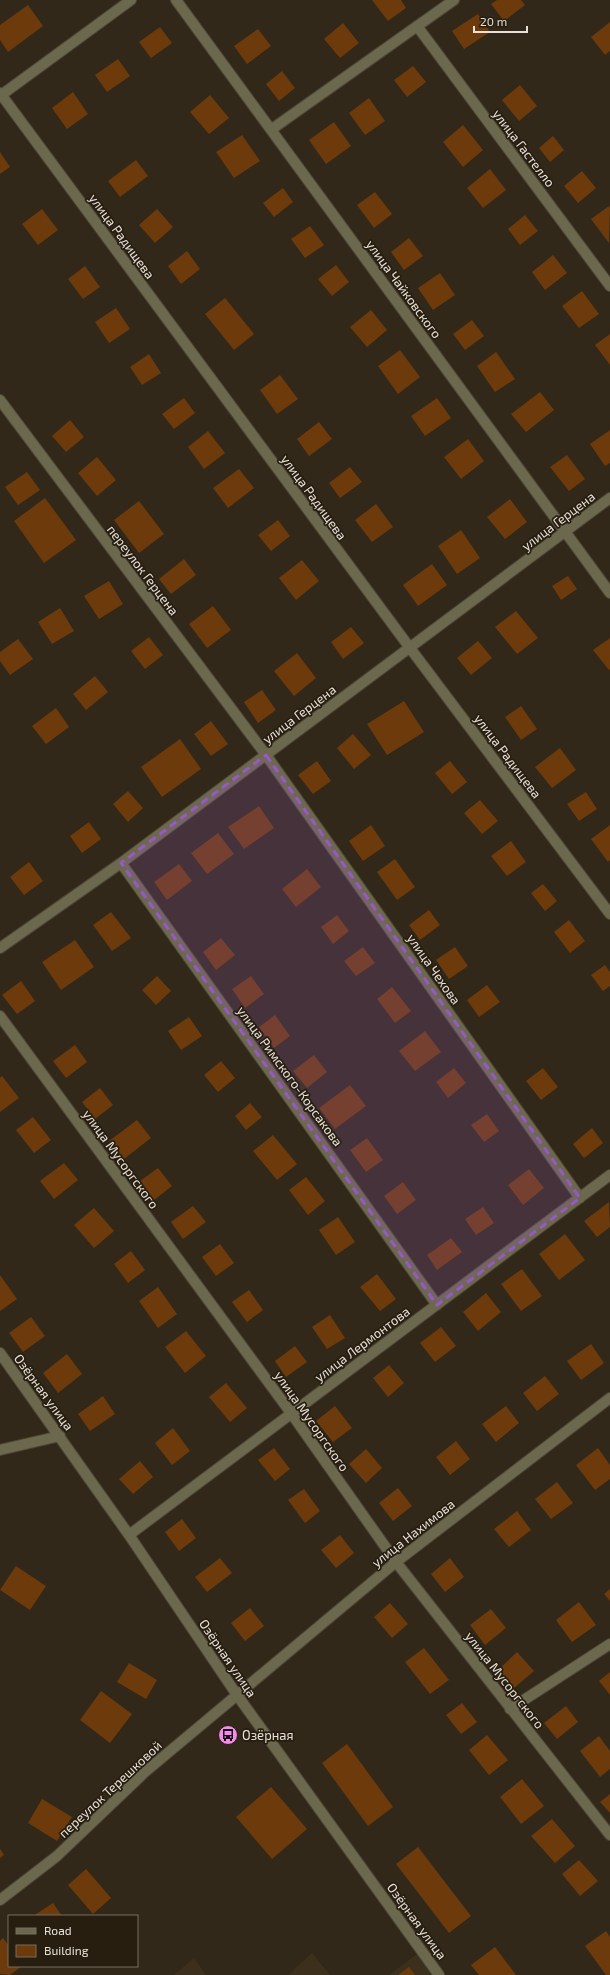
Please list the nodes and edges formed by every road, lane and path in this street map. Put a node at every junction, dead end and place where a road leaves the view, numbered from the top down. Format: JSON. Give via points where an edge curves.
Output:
{"nodes":[{"id":1,"x":131,"y":0,"type":"edge"},
{"id":2,"x":176,"y":0,"type":"edge"},
{"id":3,"x":454,"y":0,"type":"edge"},
{"id":4,"x":417,"y":26,"type":"junction"},
{"id":5,"x":0,"y":95,"type":"edge"},
{"id":6,"x":272,"y":129,"type":"junction"},
{"id":7,"x":610,"y":286,"type":"edge"},
{"id":8,"x":0,"y":400,"type":"edge"},
{"id":9,"x":610,"y":498,"type":"edge"},
{"id":10,"x":565,"y":532,"type":"junction"},
{"id":11,"x":610,"y":593,"type":"edge"},
{"id":12,"x":410,"y":648,"type":"junction"},
{"id":13,"x":266,"y":755,"type":"junction"},
{"id":14,"x":121,"y":863,"type":"junction"},
{"id":15,"x":610,"y":914,"type":"edge"},
{"id":16,"x":0,"y":948,"type":"edge"},
{"id":17,"x":0,"y":1016,"type":"edge"},
{"id":18,"x":610,"y":1175,"type":"edge"},
{"id":19,"x":580,"y":1198,"type":"junction"},
{"id":20,"x":437,"y":1305,"type":"junction"},
{"id":21,"x":0,"y":1353,"type":"edge"},
{"id":22,"x":610,"y":1398,"type":"edge"},
{"id":23,"x":291,"y":1413,"type":"junction"},
{"id":24,"x":60,"y":1436,"type":"junction"},
{"id":25,"x":0,"y":1450,"type":"edge"},
{"id":26,"x":129,"y":1535,"type":"junction"},
{"id":27,"x":396,"y":1562,"type":"junction"},
{"id":28,"x":610,"y":1644,"type":"edge"},
{"id":29,"x":237,"y":1694,"type":"junction"},
{"id":30,"x":510,"y":1709,"type":"junction"},
{"id":31,"x":610,"y":1835,"type":"edge"},
{"id":32,"x":0,"y":1900,"type":"edge"},
{"id":33,"x":439,"y":1975,"type":"edge"}],
"edges":[{"from":1,"to":5,"type":"street"},
{"from":2,"to":6,"type":"street","name":"улица Чайковского"},
{"from":3,"to":4,"type":"street"},
{"from":4,"to":6,"type":"street"},
{"from":4,"to":7,"type":"street","name":"улица Гастелло"},
{"from":5,"to":12,"type":"street","name":"улица Радищева"},
{"from":6,"to":10,"type":"street","name":"улица Чайковского"},
{"from":8,"to":13,"type":"street","name":"переулок Герцена"},
{"from":9,"to":10,"type":"street","name":"улица Герцена"},
{"from":10,"to":11,"type":"street","name":"улица Чайковского"},
{"from":10,"to":12,"type":"street","name":"улица Герцена"},
{"from":12,"to":13,"type":"street","name":"улица Герцена"},
{"from":12,"to":15,"type":"street","name":"улица Радищева"},
{"from":13,"to":14,"type":"street","name":"улица Герцена"},
{"from":13,"to":19,"type":"street","name":"улица Чехова"},
{"from":14,"to":16,"type":"street","name":"улица Герцена"},
{"from":14,"to":20,"type":"street","name":"улица Римского-Корсакова"},
{"from":17,"to":23,"type":"street","name":"улица Мусоргского"},
{"from":18,"to":19,"type":"street","name":"улица Лермонтова"},
{"from":19,"to":20,"type":"street","name":"улица Лермонтова"},
{"from":20,"to":23,"type":"street","name":"улица Лермонтова"},
{"from":21,"to":24,"type":"street","name":"Озёрная улица"},
{"from":22,"to":27,"type":"street","name":"улица Нахимова"},
{"from":23,"to":26,"type":"street","name":"улица Лермонтова"},
{"from":23,"to":27,"type":"street","name":"улица Мусоргского"},
{"from":24,"to":25,"type":"street"},
{"from":24,"to":26,"type":"street","name":"Озёрная улица"},
{"from":26,"to":29,"type":"street","name":"Озёрная улица"},
{"from":27,"to":29,"type":"street","name":"улица Нахимова"},
{"from":27,"to":30,"type":"street","name":"улица Мусоргского"},
{"from":28,"to":30,"type":"street"},
{"from":29,"to":32,"type":"street","name":"переулок Терешковой","via":[[145,1772],[57,1856]]},
{"from":29,"to":33,"type":"street","name":"Озёрная улица"},
{"from":30,"to":31,"type":"street","name":"улица Мусоргского"}]}
